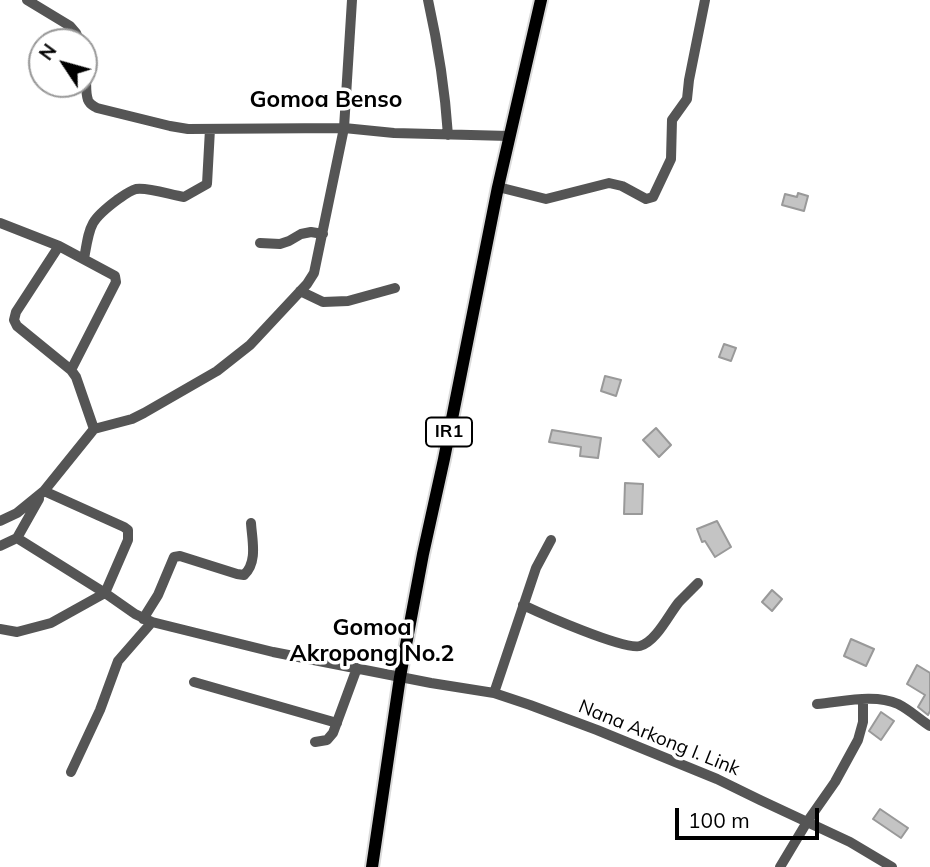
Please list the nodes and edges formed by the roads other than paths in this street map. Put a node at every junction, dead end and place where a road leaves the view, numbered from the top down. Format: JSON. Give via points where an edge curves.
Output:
{"nodes":[{"id":1,"x":27,"y":0,"type":"edge"},
{"id":2,"x":352,"y":0,"type":"edge"},
{"id":3,"x":428,"y":0,"type":"edge"},
{"id":4,"x":541,"y":0,"type":"edge"},
{"id":5,"x":705,"y":0,"type":"edge"},
{"id":6,"x":72,"y":28,"type":"edge"},
{"id":7,"x":88,"y":98,"type":"edge"},
{"id":8,"x":344,"y":128,"type":"junction"},
{"id":9,"x":209,"y":129,"type":"junction"},
{"id":10,"x":448,"y":135,"type":"junction"},
{"id":11,"x":509,"y":136,"type":"junction"},
{"id":12,"x":498,"y":187,"type":"junction"},
{"id":13,"x":0,"y":223,"type":"edge"},
{"id":14,"x":323,"y":234,"type":"junction"},
{"id":15,"x":260,"y":243,"type":"dead end"},
{"id":16,"x":59,"y":246,"type":"junction"},
{"id":17,"x":84,"y":259,"type":"junction"},
{"id":18,"x":395,"y":288,"type":"dead end"},
{"id":19,"x":300,"y":291,"type":"junction"},
{"id":20,"x":71,"y":370,"type":"junction"},
{"id":21,"x":94,"y":429,"type":"junction"},
{"id":22,"x":44,"y":491,"type":"junction"},
{"id":23,"x":0,"y":520,"type":"edge"},
{"id":24,"x":251,"y":523,"type":"dead end"},
{"id":25,"x":17,"y":538,"type":"junction"},
{"id":26,"x":551,"y":540,"type":"dead end"},
{"id":27,"x":0,"y":546,"type":"edge"},
{"id":28,"x":698,"y":583,"type":"dead end"},
{"id":29,"x":106,"y":593,"type":"junction"},
{"id":30,"x":523,"y":606,"type":"junction"},
{"id":31,"x":148,"y":621,"type":"junction"},
{"id":32,"x":0,"y":629,"type":"edge"},
{"id":33,"x":357,"y":668,"type":"junction"},
{"id":34,"x":400,"y":677,"type":"junction"},
{"id":35,"x":194,"y":682,"type":"dead end"},
{"id":36,"x":494,"y":693,"type":"junction"},
{"id":37,"x":863,"y":700,"type":"junction"},
{"id":38,"x":817,"y":705,"type":"dead end"},
{"id":39,"x":337,"y":723,"type":"junction"},
{"id":40,"x":930,"y":726,"type":"edge"},
{"id":41,"x":315,"y":742,"type":"dead end"},
{"id":42,"x":71,"y":772,"type":"dead end"},
{"id":43,"x":807,"y":822,"type":"junction"},
{"id":44,"x":372,"y":867,"type":"edge"},
{"id":45,"x":780,"y":867,"type":"edge"},
{"id":46,"x":892,"y":867,"type":"edge"}],
"edges":[{"from":1,"to":6,"type":"street"},
{"from":2,"to":8,"type":"street"},
{"from":3,"to":10,"type":"street","via":[[442,68]]},
{"from":4,"to":11,"type":"main road","number":"IR1"},
{"from":5,"to":12,"type":"street","via":[[686,101],[672,120],[671,159],[653,197],[646,199],[609,183],[546,199]]},
{"from":7,"to":9,"type":"street","via":[[92,105],[170,126]]},
{"from":8,"to":9,"type":"street"},
{"from":8,"to":10,"type":"street"},
{"from":8,"to":14,"type":"street"},
{"from":9,"to":17,"type":"street","via":[[207,184],[184,197],[142,189],[129,192],[99,214],[89,231]]},
{"from":10,"to":11,"type":"street"},
{"from":11,"to":12,"type":"main road","number":"IR1"},
{"from":12,"to":34,"type":"main road","number":"IR1"},
{"from":13,"to":16,"type":"street"},
{"from":14,"to":15,"type":"street","via":[[301,234],[280,244]]},
{"from":14,"to":19,"type":"street","via":[[314,273]]},
{"from":16,"to":17,"type":"street"},
{"from":16,"to":20,"type":"street","via":[[14,320]]},
{"from":17,"to":20,"type":"street","via":[[116,279]]},
{"from":18,"to":19,"type":"street","via":[[335,302],[323,302]]},
{"from":19,"to":21,"type":"street","via":[[250,345],[217,371],[132,419]]},
{"from":20,"to":21,"type":"street"},
{"from":21,"to":22,"type":"street"},
{"from":22,"to":23,"type":"street","via":[[17,513]]},
{"from":22,"to":25,"type":"street"},
{"from":22,"to":29,"type":"street","via":[[128,530]]},
{"from":24,"to":31,"type":"street","via":[[254,557],[244,575],[174,556]]},
{"from":25,"to":27,"type":"street"},
{"from":25,"to":29,"type":"street"},
{"from":26,"to":30,"type":"street"},
{"from":28,"to":30,"type":"street","via":[[654,636],[640,646],[626,645]]},
{"from":29,"to":31,"type":"street"},
{"from":29,"to":32,"type":"street","via":[[51,623],[17,632]]},
{"from":30,"to":36,"type":"street"},
{"from":31,"to":33,"type":"street","name":"Nana Arkong I. Link"},
{"from":31,"to":42,"type":"street","via":[[118,661]]},
{"from":33,"to":34,"type":"street","name":"Nana Arkong I. Link"},
{"from":33,"to":39,"type":"street"},
{"from":34,"to":36,"type":"street","name":"Nana Arkong I. Link"},
{"from":34,"to":44,"type":"main road","number":"IR1"},
{"from":35,"to":39,"type":"street"},
{"from":36,"to":43,"type":"street","name":"Nana Arkong I. Link","via":[[717,779]]},
{"from":37,"to":38,"type":"street"},
{"from":37,"to":40,"type":"street","via":[[895,703]]},
{"from":37,"to":43,"type":"street","via":[[858,740]]},
{"from":39,"to":41,"type":"street","via":[[327,740]]},
{"from":43,"to":45,"type":"street"},
{"from":43,"to":46,"type":"street","name":"Nana Arkong I. Link"}]}
